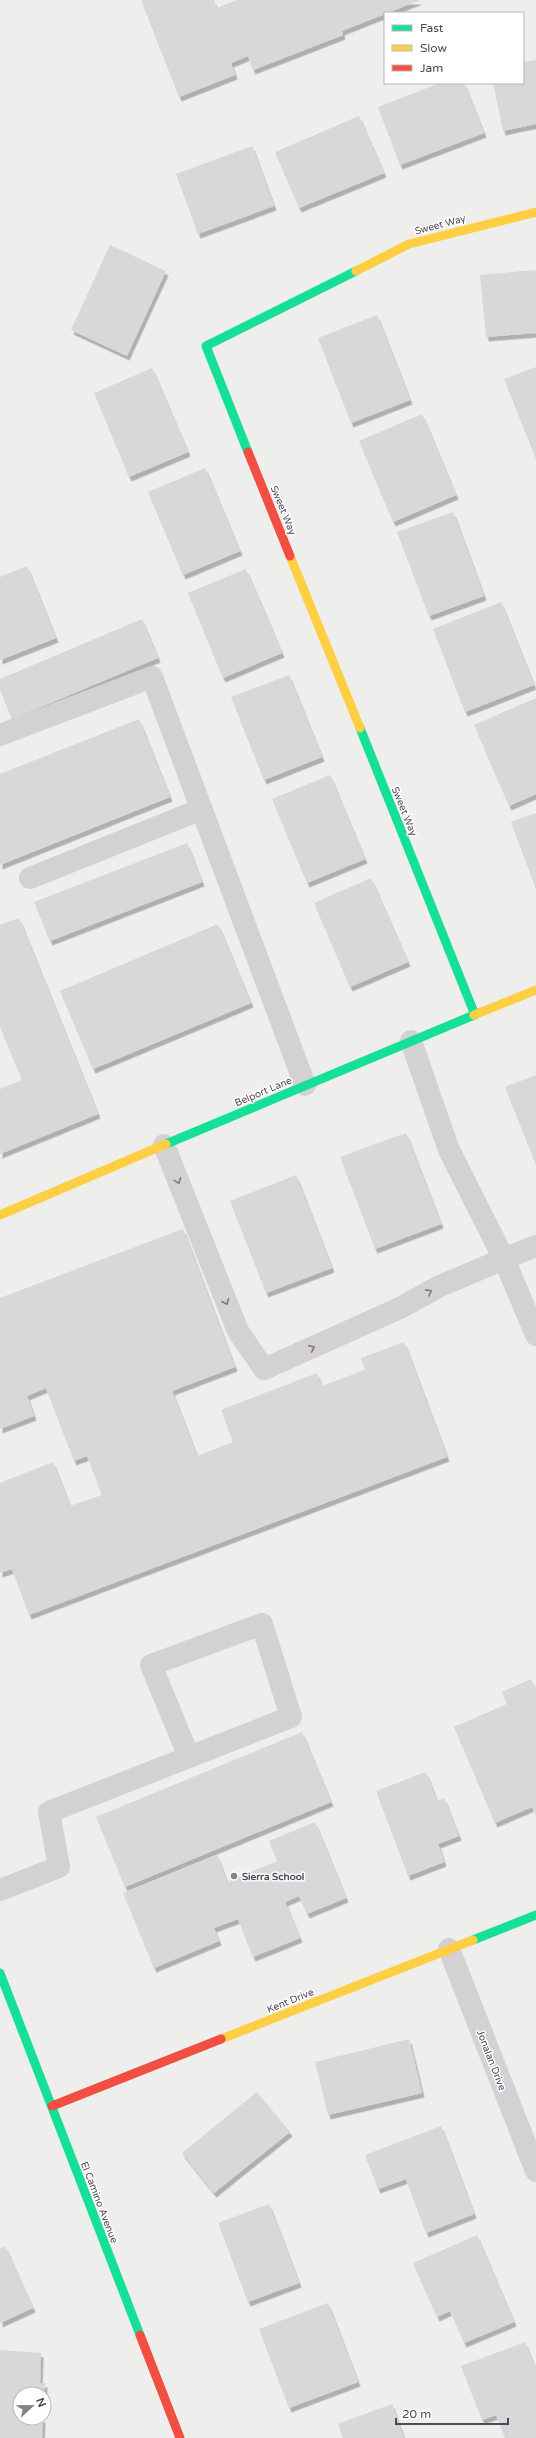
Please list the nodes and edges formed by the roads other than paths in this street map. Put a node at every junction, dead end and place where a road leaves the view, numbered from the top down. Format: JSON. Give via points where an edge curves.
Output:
{"nodes":[{"id":1,"x":536,"y":212,"type":"edge"},
{"id":2,"x":0,"y":735,"type":"edge"},
{"id":3,"x":202,"y":809,"type":"junction"},
{"id":4,"x":30,"y":878,"type":"dead end"},
{"id":5,"x":536,"y":990,"type":"edge"},
{"id":6,"x":475,"y":1015,"type":"junction"},
{"id":7,"x":411,"y":1041,"type":"junction"},
{"id":8,"x":305,"y":1085,"type":"junction"},
{"id":9,"x":164,"y":1145,"type":"junction"},
{"id":10,"x":0,"y":1215,"type":"edge"},
{"id":11,"x":536,"y":1246,"type":"edge"},
{"id":12,"x":504,"y":1260,"type":"junction"},
{"id":13,"x":536,"y":1335,"type":"edge"},
{"id":14,"x":189,"y":1757,"type":"junction"},
{"id":15,"x":0,"y":1890,"type":"edge"},
{"id":16,"x":536,"y":1915,"type":"edge"},
{"id":17,"x":449,"y":1949,"type":"junction"},
{"id":18,"x":0,"y":1973,"type":"edge"},
{"id":19,"x":52,"y":2106,"type":"junction"},
{"id":20,"x":536,"y":2171,"type":"edge"},
{"id":21,"x":180,"y":2438,"type":"edge"}],
"edges":[{"from":1,"to":6,"type":"street","name":"Sweet Way","via":[[409,244],[206,346]]},
{"from":2,"to":3,"type":"street","via":[[152,677]]},
{"from":3,"to":4,"type":"street"},
{"from":3,"to":8,"type":"street"},
{"from":5,"to":6,"type":"street","name":"Belport Lane"},
{"from":6,"to":7,"type":"street","name":"Belport Lane"},
{"from":7,"to":8,"type":"street","name":"Belport Lane"},
{"from":7,"to":12,"type":"street","via":[[449,1150]]},
{"from":8,"to":9,"type":"street","name":"Belport Lane"},
{"from":9,"to":10,"type":"street","name":"Belport Lane"},
{"from":9,"to":12,"type":"street","one_way":true,"via":[[238,1331],[264,1369],[400,1308],[440,1286]]},
{"from":11,"to":12,"type":"street"},
{"from":12,"to":13,"type":"street"},
{"from":14,"to":14,"type":"street","via":[[292,1717],[262,1624],[151,1665]]},
{"from":14,"to":15,"type":"street","via":[[48,1812],[59,1867]]},
{"from":16,"to":17,"type":"street","name":"Kent Drive"},
{"from":17,"to":19,"type":"street","name":"Kent Drive"},
{"from":17,"to":20,"type":"street","name":"Jonalan Drive"},
{"from":18,"to":19,"type":"street","name":"El Camino Avenue"},
{"from":19,"to":21,"type":"street","name":"El Camino Avenue"}]}
